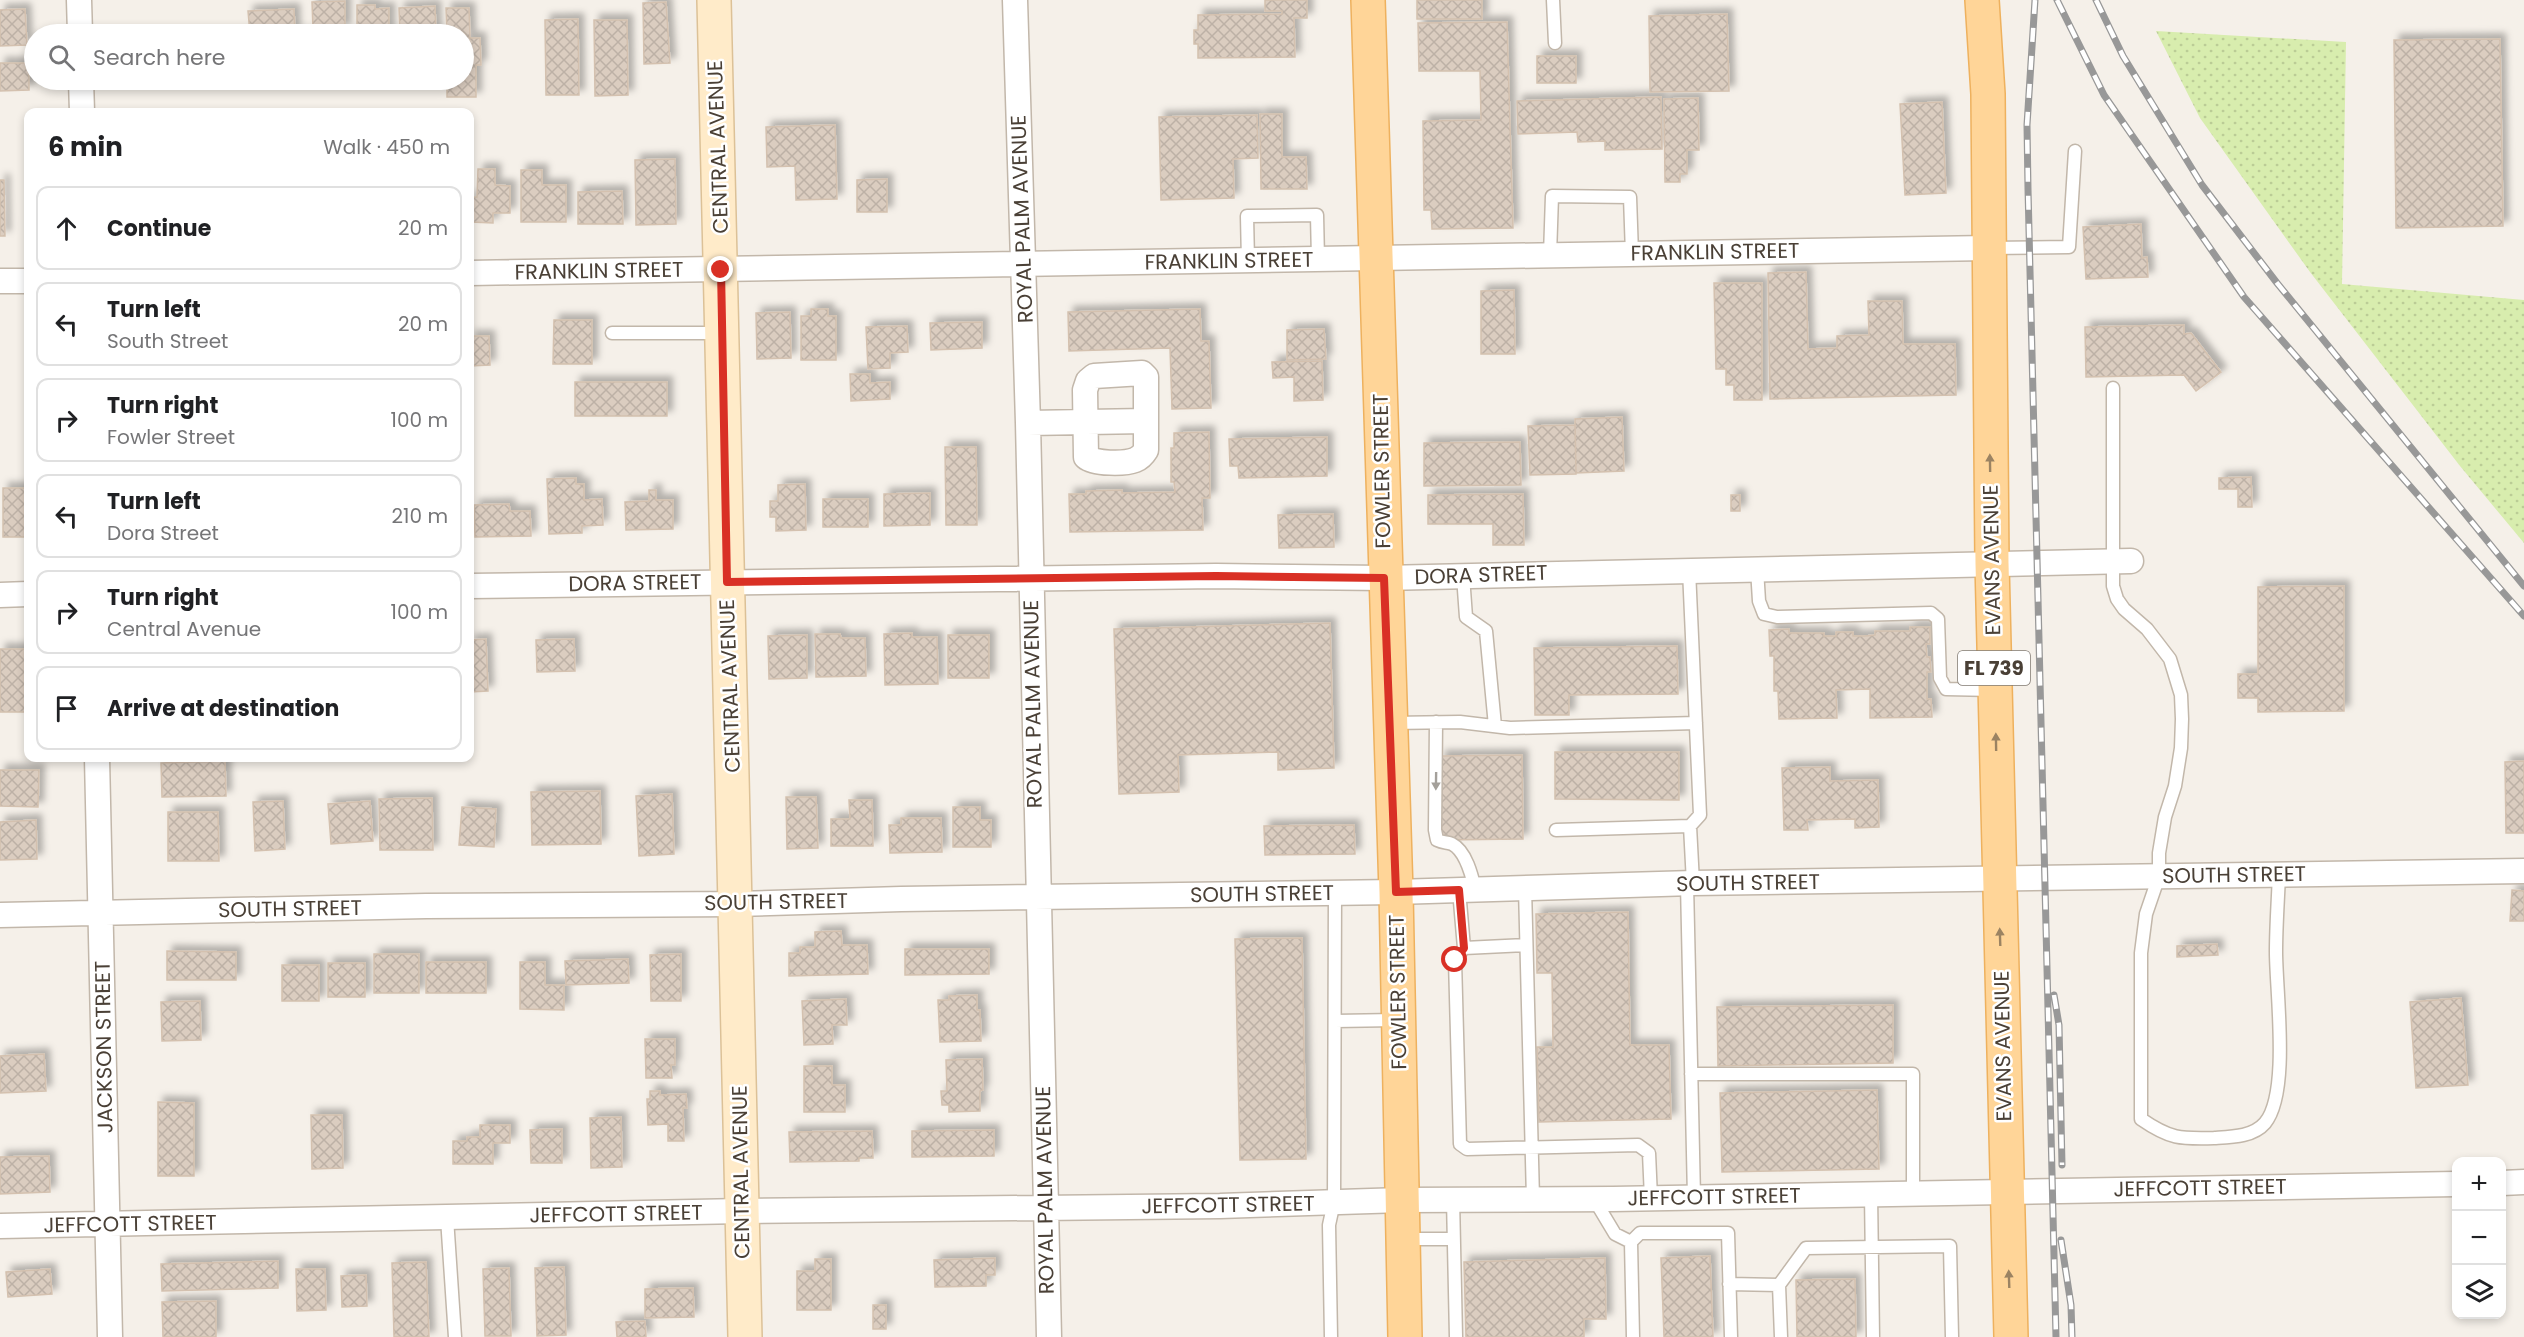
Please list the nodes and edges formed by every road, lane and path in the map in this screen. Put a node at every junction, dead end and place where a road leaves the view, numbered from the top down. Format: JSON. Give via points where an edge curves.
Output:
{"nodes":[{"id":1,"x":79,"y":0,"type":"edge"},
{"id":2,"x":714,"y":0,"type":"edge"},
{"id":3,"x":1015,"y":0,"type":"edge"},
{"id":4,"x":1368,"y":0,"type":"edge"},
{"id":5,"x":1553,"y":0,"type":"edge"},
{"id":6,"x":1982,"y":0,"type":"edge"},
{"id":7,"x":80,"y":24,"type":"edge"},
{"id":8,"x":1555,"y":43,"type":"dead end"},
{"id":9,"x":81,"y":90,"type":"edge"},
{"id":10,"x":82,"y":108,"type":"edge"},
{"id":11,"x":2075,"y":151,"type":"dead end"},
{"id":12,"x":1988,"y":248,"type":"junction"},
{"id":13,"x":1632,"y":254,"type":"junction"},
{"id":14,"x":1550,"y":255,"type":"junction"},
{"id":15,"x":1377,"y":258,"type":"junction"},
{"id":16,"x":1318,"y":259,"type":"junction"},
{"id":17,"x":1248,"y":261,"type":"junction"},
{"id":18,"x":1023,"y":263,"type":"junction"},
{"id":19,"x":721,"y":270,"type":"junction"},
{"id":20,"x":474,"y":273,"type":"edge"},
{"id":21,"x":0,"y":281,"type":"edge"},
{"id":22,"x":24,"y":281,"type":"edge"},
{"id":23,"x":612,"y":333,"type":"dead end"},
{"id":24,"x":722,"y":333,"type":"junction"},
{"id":25,"x":2113,"y":388,"type":"dead end"},
{"id":26,"x":1146,"y":421,"type":"junction"},
{"id":27,"x":1086,"y":422,"type":"junction"},
{"id":28,"x":1028,"y":423,"type":"junction"},
{"id":29,"x":2123,"y":561,"type":"junction"},
{"id":30,"x":1992,"y":563,"type":"junction"},
{"id":31,"x":1757,"y":569,"type":"junction"},
{"id":32,"x":1689,"y":570,"type":"junction"},
{"id":33,"x":1463,"y":576,"type":"junction"},
{"id":34,"x":1384,"y":578,"type":"junction"},
{"id":35,"x":1030,"y":579,"type":"junction"},
{"id":36,"x":727,"y":582,"type":"junction"},
{"id":37,"x":474,"y":586,"type":"edge"},
{"id":38,"x":24,"y":594,"type":"edge"},
{"id":39,"x":0,"y":595,"type":"edge"},
{"id":40,"x":1995,"y":690,"type":"junction"},
{"id":41,"x":1436,"y":722,"type":"junction"},
{"id":42,"x":1389,"y":723,"type":"junction"},
{"id":43,"x":1696,"y":723,"type":"junction"},
{"id":44,"x":1495,"y":726,"type":"junction"},
{"id":45,"x":97,"y":762,"type":"edge"},
{"id":46,"x":1690,"y":826,"type":"junction"},
{"id":47,"x":1556,"y":830,"type":"dead end"},
{"id":48,"x":2524,"y":871,"type":"edge"},
{"id":49,"x":2279,"y":874,"type":"junction"},
{"id":50,"x":2159,"y":876,"type":"junction"},
{"id":51,"x":1998,"y":880,"type":"junction"},
{"id":52,"x":1690,"y":884,"type":"junction"},
{"id":53,"x":1525,"y":888,"type":"junction"},
{"id":54,"x":1467,"y":890,"type":"junction"},
{"id":55,"x":1335,"y":892,"type":"junction"},
{"id":56,"x":1396,"y":892,"type":"junction"},
{"id":57,"x":1038,"y":897,"type":"junction"},
{"id":58,"x":736,"y":904,"type":"junction"},
{"id":59,"x":100,"y":914,"type":"junction"},
{"id":60,"x":0,"y":915,"type":"edge"},
{"id":61,"x":1526,"y":945,"type":"junction"},
{"id":62,"x":1464,"y":948,"type":"junction"},
{"id":63,"x":1398,"y":1020,"type":"junction"},
{"id":64,"x":1335,"y":1021,"type":"junction"},
{"id":65,"x":1691,"y":1074,"type":"junction"},
{"id":66,"x":1532,"y":1148,"type":"junction"},
{"id":67,"x":2524,"y":1182,"type":"edge"},
{"id":68,"x":2506,"y":1183,"type":"edge"},
{"id":69,"x":2452,"y":1184,"type":"edge"},
{"id":70,"x":2007,"y":1192,"type":"junction"},
{"id":71,"x":1913,"y":1193,"type":"junction"},
{"id":72,"x":1871,"y":1194,"type":"junction"},
{"id":73,"x":1694,"y":1197,"type":"junction"},
{"id":74,"x":1651,"y":1198,"type":"junction"},
{"id":75,"x":1453,"y":1199,"type":"junction"},
{"id":76,"x":1533,"y":1199,"type":"junction"},
{"id":77,"x":1594,"y":1199,"type":"junction"},
{"id":78,"x":1402,"y":1200,"type":"junction"},
{"id":79,"x":1334,"y":1202,"type":"junction"},
{"id":80,"x":1046,"y":1208,"type":"junction"},
{"id":81,"x":742,"y":1211,"type":"junction"},
{"id":82,"x":447,"y":1218,"type":"junction"},
{"id":83,"x":108,"y":1224,"type":"junction"},
{"id":84,"x":0,"y":1226,"type":"edge"},
{"id":85,"x":1403,"y":1239,"type":"junction"},
{"id":86,"x":1453,"y":1239,"type":"junction"},
{"id":87,"x":1631,"y":1242,"type":"junction"},
{"id":88,"x":1872,"y":1247,"type":"junction"},
{"id":89,"x":1729,"y":1284,"type":"junction"},
{"id":90,"x":1779,"y":1284,"type":"junction"},
{"id":91,"x":110,"y":1337,"type":"edge"},
{"id":92,"x":454,"y":1337,"type":"edge"},
{"id":93,"x":745,"y":1337,"type":"edge"},
{"id":94,"x":1049,"y":1337,"type":"edge"},
{"id":95,"x":1331,"y":1337,"type":"edge"},
{"id":96,"x":1405,"y":1337,"type":"edge"},
{"id":97,"x":1456,"y":1337,"type":"edge"},
{"id":98,"x":1633,"y":1337,"type":"edge"},
{"id":99,"x":1731,"y":1337,"type":"edge"},
{"id":100,"x":1781,"y":1337,"type":"edge"},
{"id":101,"x":1873,"y":1337,"type":"edge"},
{"id":102,"x":1952,"y":1337,"type":"edge"},
{"id":103,"x":2011,"y":1337,"type":"edge"}],
"edges":[{"from":1,"to":7,"type":"street"},
{"from":2,"to":19,"type":"street","name":"CENTRAL AVENUE"},
{"from":3,"to":18,"type":"street","name":"ROYAL PALM AVENUE"},
{"from":4,"to":15,"type":"main road","name":"FOWLER STREET"},
{"from":5,"to":8,"type":"lane"},
{"from":6,"to":12,"type":"main road","name":"EVANS AVENUE","number":"FL 739","via":[[1988,94]]},
{"from":9,"to":10,"type":"street"},
{"from":11,"to":12,"type":"lane","via":[[2069,247]]},
{"from":12,"to":13,"type":"street","name":"FRANKLIN STREET"},
{"from":30,"to":12,"type":"main road","name":"EVANS AVENUE","number":"FL 739","one_way":true},
{"from":13,"to":14,"type":"street","name":"FRANKLIN STREET"},
{"from":13,"to":14,"type":"lane","via":[[1630,197],[1552,196]]},
{"from":14,"to":15,"type":"street","name":"FRANKLIN STREET"},
{"from":15,"to":16,"type":"street","name":"FRANKLIN STREET"},
{"from":15,"to":34,"type":"main road","name":"FOWLER STREET"},
{"from":16,"to":17,"type":"street","name":"FRANKLIN STREET"},
{"from":16,"to":17,"type":"lane","via":[[1317,215],[1248,216]]},
{"from":17,"to":18,"type":"street","name":"FRANKLIN STREET"},
{"from":18,"to":19,"type":"street","name":"FRANKLIN STREET"},
{"from":18,"to":28,"type":"street","name":"ROYAL PALM AVENUE"},
{"from":19,"to":20,"type":"street","name":"FRANKLIN STREET"},
{"from":19,"to":24,"type":"street","name":"CENTRAL AVENUE"},
{"from":21,"to":22,"type":"street"},
{"from":23,"to":24,"type":"lane"},
{"from":24,"to":36,"type":"street","name":"CENTRAL AVENUE"},
{"from":25,"to":29,"type":"lane"},
{"from":26,"to":27,"type":"street"},
{"from":26,"to":27,"type":"street","via":[[1146,450],[1142,456],[1134,461],[1097,462],[1086,457]]},
{"from":26,"to":27,"type":"street","via":[[1146,377],[1142,373],[1094,376],[1088,381]]},
{"from":27,"to":28,"type":"street"},
{"from":28,"to":35,"type":"street","name":"ROYAL PALM AVENUE"},
{"from":29,"to":30,"type":"street","name":"DORA STREET"},
{"from":29,"to":50,"type":"lane","via":[[2113,586],[2117,599],[2170,658],[2181,695],[2181,748],[2165,817]]},
{"from":30,"to":31,"type":"street","name":"DORA STREET"},
{"from":30,"to":40,"type":"main road","name":"EVANS AVENUE","number":"FL 739"},
{"from":31,"to":32,"type":"street","name":"DORA STREET"},
{"from":31,"to":40,"type":"lane","via":[[1758,601],[1764,614],[1777,617],[1931,613],[1938,619],[1940,678],[1946,689]]},
{"from":32,"to":33,"type":"street","name":"DORA STREET"},
{"from":32,"to":43,"type":"lane"},
{"from":33,"to":34,"type":"street","name":"DORA STREET"},
{"from":33,"to":44,"type":"lane","via":[[1466,616],[1485,631]]},
{"from":34,"to":35,"type":"street","name":"DORA STREET"},
{"from":34,"to":42,"type":"main road","name":"FOWLER STREET"},
{"from":35,"to":36,"type":"street","name":"DORA STREET"},
{"from":35,"to":57,"type":"street","name":"ROYAL PALM AVENUE"},
{"from":36,"to":37,"type":"street","name":"DORA STREET"},
{"from":36,"to":58,"type":"street","name":"CENTRAL AVENUE"},
{"from":38,"to":39,"type":"street"},
{"from":51,"to":40,"type":"main road","name":"EVANS AVENUE","number":"FL 739","one_way":true},
{"from":41,"to":42,"type":"lane"},
{"from":41,"to":44,"type":"lane"},
{"from":41,"to":54,"type":"lane","one_way":true,"via":[[1435,830],[1437,840],[1452,844],[1460,852],[1470,872]]},
{"from":42,"to":56,"type":"main road","name":"FOWLER STREET"},
{"from":43,"to":44,"type":"lane"},
{"from":43,"to":46,"type":"lane","via":[[1700,815]]},
{"from":45,"to":59,"type":"street","name":"JACKSON STREET"},
{"from":46,"to":47,"type":"lane"},
{"from":46,"to":52,"type":"lane"},
{"from":48,"to":49,"type":"street","name":"SOUTH STREET"},
{"from":49,"to":50,"type":"street","name":"SOUTH STREET"},
{"from":49,"to":50,"type":"lane","via":[[2279,1071],[2275,1104],[2265,1124],[2240,1137],[2181,1139],[2141,1119],[2141,953],[2146,914]]},
{"from":50,"to":51,"type":"street","name":"SOUTH STREET"},
{"from":51,"to":52,"type":"street","name":"SOUTH STREET"},
{"from":70,"to":51,"type":"main road","name":"EVANS AVENUE","number":"FL 739","one_way":true},
{"from":52,"to":53,"type":"street","name":"SOUTH STREET"},
{"from":52,"to":65,"type":"lane"},
{"from":53,"to":54,"type":"street","name":"SOUTH STREET"},
{"from":53,"to":61,"type":"lane"},
{"from":54,"to":56,"type":"street","name":"SOUTH STREET"},
{"from":54,"to":62,"type":"lane"},
{"from":55,"to":56,"type":"street","name":"SOUTH STREET"},
{"from":55,"to":57,"type":"street","name":"SOUTH STREET"},
{"from":55,"to":64,"type":"lane"},
{"from":56,"to":63,"type":"main road","name":"FOWLER STREET"},
{"from":57,"to":58,"type":"street","name":"SOUTH STREET"},
{"from":57,"to":80,"type":"street","name":"ROYAL PALM AVENUE"},
{"from":58,"to":59,"type":"street","name":"SOUTH STREET"},
{"from":58,"to":81,"type":"street","name":"CENTRAL AVENUE"},
{"from":59,"to":60,"type":"street","name":"SOUTH STREET"},
{"from":59,"to":83,"type":"street","name":"JACKSON STREET"},
{"from":61,"to":62,"type":"lane"},
{"from":61,"to":66,"type":"lane"},
{"from":62,"to":66,"type":"lane","via":[[1455,960],[1460,1144],[1467,1149]]},
{"from":63,"to":64,"type":"lane"},
{"from":63,"to":78,"type":"main road","name":"FOWLER STREET"},
{"from":64,"to":79,"type":"lane"},
{"from":65,"to":71,"type":"lane","via":[[1912,1074]]},
{"from":65,"to":73,"type":"lane"},
{"from":66,"to":74,"type":"lane","via":[[1638,1145],[1649,1154]]},
{"from":66,"to":76,"type":"lane"},
{"from":67,"to":68,"type":"street"},
{"from":69,"to":70,"type":"street","name":"JEFFCOTT STREET"},
{"from":70,"to":71,"type":"street","name":"JEFFCOTT STREET"},
{"from":103,"to":70,"type":"main road","name":"EVANS AVENUE","number":"FL 739","one_way":true},
{"from":71,"to":72,"type":"street","name":"JEFFCOTT STREET"},
{"from":72,"to":73,"type":"street","name":"JEFFCOTT STREET"},
{"from":72,"to":88,"type":"lane"},
{"from":73,"to":74,"type":"street","name":"JEFFCOTT STREET"},
{"from":74,"to":77,"type":"street","name":"JEFFCOTT STREET"},
{"from":75,"to":76,"type":"street","name":"JEFFCOTT STREET"},
{"from":75,"to":78,"type":"street","name":"JEFFCOTT STREET"},
{"from":75,"to":86,"type":"lane"},
{"from":76,"to":77,"type":"street","name":"JEFFCOTT STREET"},
{"from":77,"to":87,"type":"lane","via":[[1616,1234]]},
{"from":78,"to":79,"type":"street","name":"JEFFCOTT STREET"},
{"from":78,"to":85,"type":"main road","name":"FOWLER STREET"},
{"from":79,"to":80,"type":"street","name":"JEFFCOTT STREET"},
{"from":79,"to":95,"type":"lane","via":[[1329,1225]]},
{"from":80,"to":81,"type":"street","name":"JEFFCOTT STREET"},
{"from":80,"to":94,"type":"street","name":"ROYAL PALM AVENUE"},
{"from":81,"to":82,"type":"street","name":"JEFFCOTT STREET"},
{"from":81,"to":93,"type":"street","name":"CENTRAL AVENUE"},
{"from":82,"to":83,"type":"street","name":"JEFFCOTT STREET"},
{"from":82,"to":92,"type":"lane"},
{"from":83,"to":84,"type":"street","name":"JEFFCOTT STREET"},
{"from":83,"to":91,"type":"street","name":"JACKSON STREET"},
{"from":85,"to":86,"type":"lane"},
{"from":85,"to":96,"type":"main road","name":"FOWLER STREET"},
{"from":86,"to":97,"type":"lane"},
{"from":87,"to":89,"type":"lane","via":[[1640,1233],[1728,1233]]},
{"from":87,"to":98,"type":"lane"},
{"from":88,"to":90,"type":"lane","via":[[1806,1248]]},
{"from":88,"to":101,"type":"lane"},
{"from":88,"to":102,"type":"lane","via":[[1950,1246]]},
{"from":89,"to":90,"type":"lane"},
{"from":89,"to":99,"type":"lane"},
{"from":90,"to":100,"type":"lane"}]}
